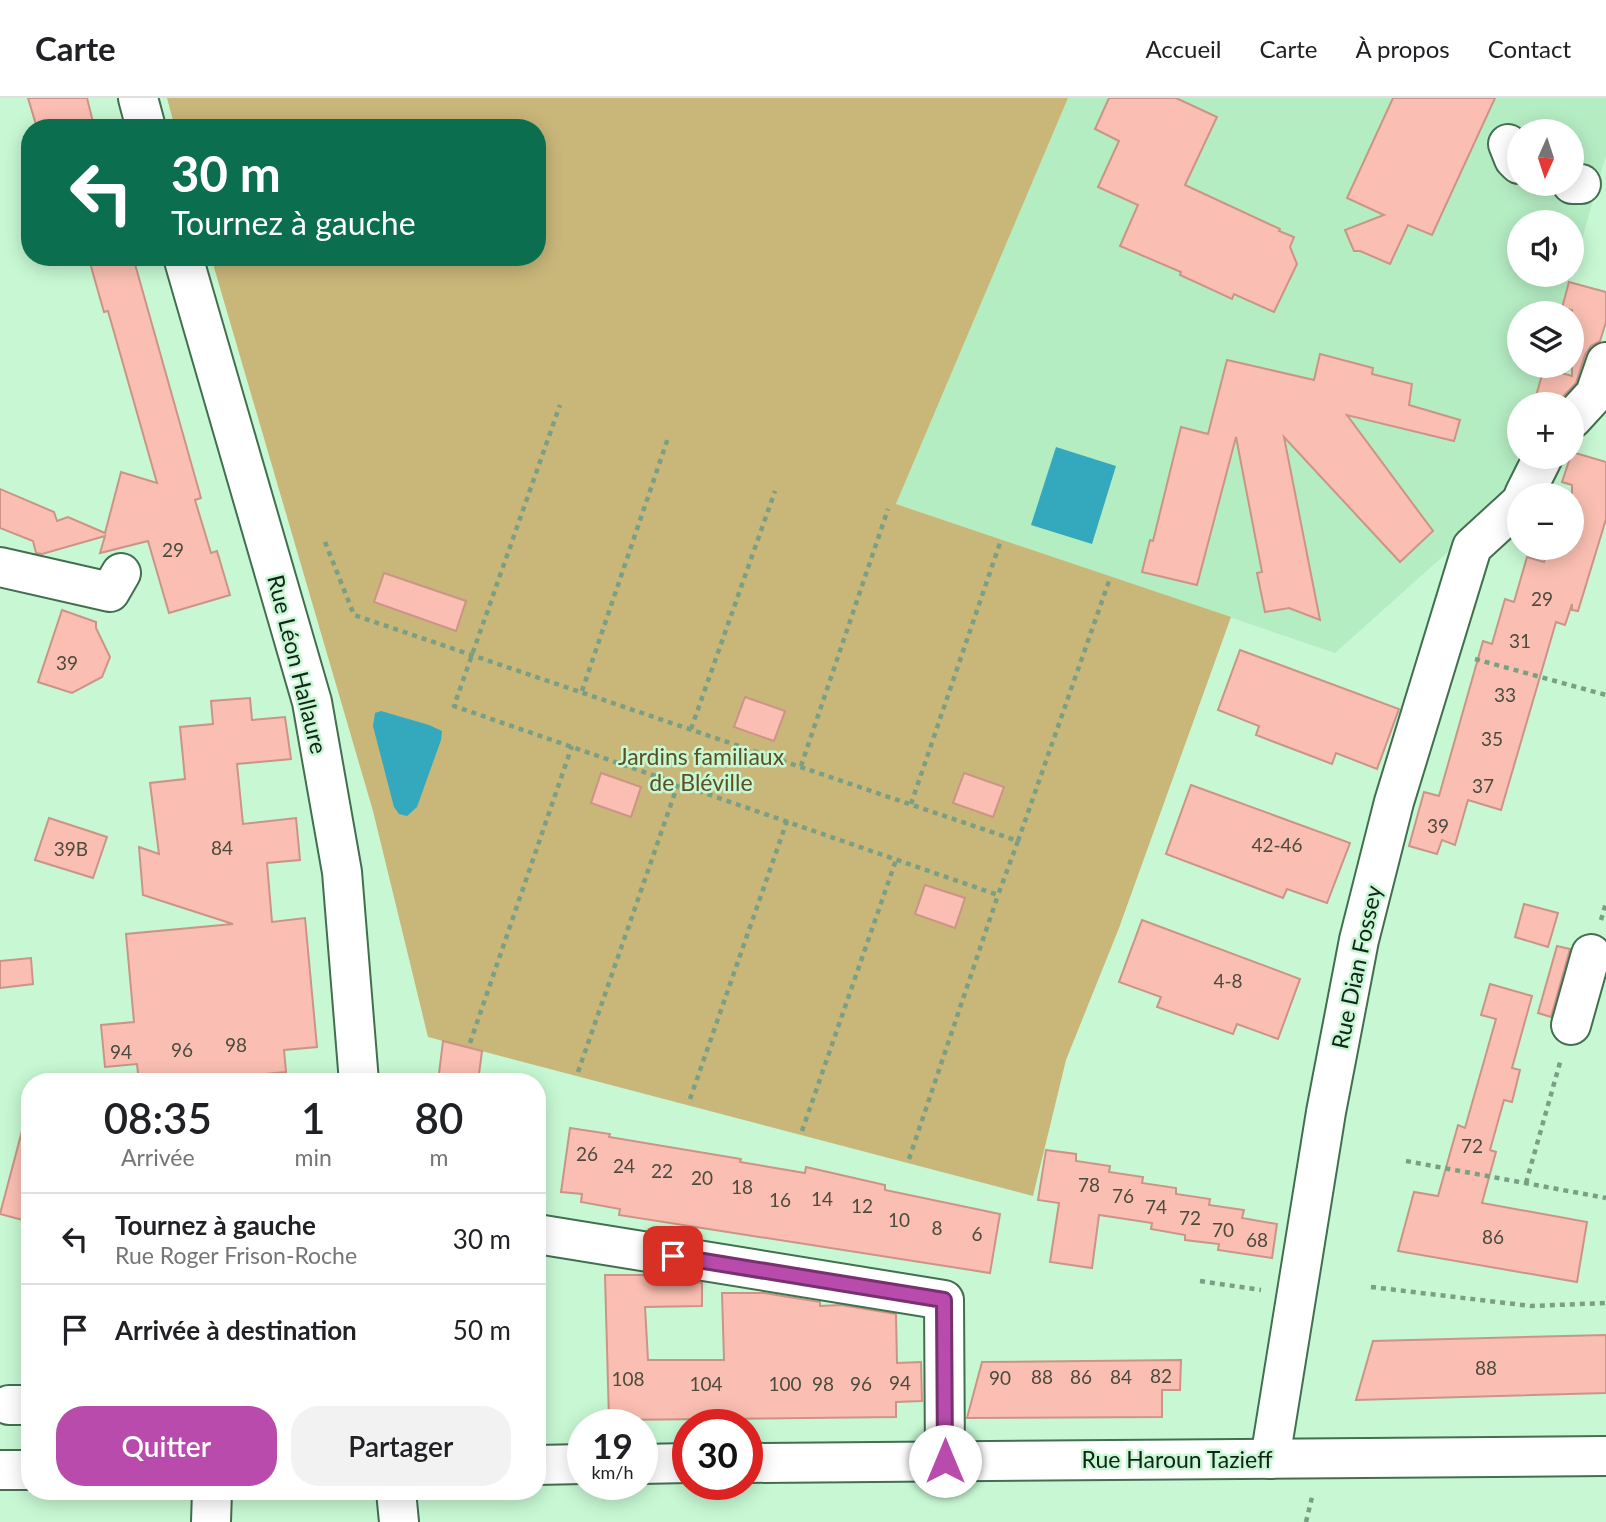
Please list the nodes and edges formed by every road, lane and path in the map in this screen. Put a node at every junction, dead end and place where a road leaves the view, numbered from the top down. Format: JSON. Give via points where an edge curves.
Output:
{"nodes":[{"id":1,"x":138,"y":98,"type":"edge"},
{"id":2,"x":144,"y":119,"type":"edge"},
{"id":3,"x":186,"y":266,"type":"edge"},
{"id":4,"x":1606,"y":362,"type":"edge"},
{"id":5,"x":560,"y":405,"type":"dead end"},
{"id":6,"x":1584,"y":406,"type":"edge"},
{"id":7,"x":668,"y":438,"type":"dead end"},
{"id":8,"x":775,"y":491,"type":"dead end"},
{"id":9,"x":888,"y":509,"type":"dead end"},
{"id":10,"x":1507,"y":515,"type":"edge"},
{"id":11,"x":325,"y":542,"type":"dead end"},
{"id":12,"x":1000,"y":543,"type":"dead end"},
{"id":13,"x":0,"y":567,"type":"edge"},
{"id":14,"x":121,"y":573,"type":"dead end"},
{"id":15,"x":1109,"y":582,"type":"dead end"},
{"id":16,"x":1441,"y":649,"type":"junction"},
{"id":17,"x":472,"y":653,"type":"junction"},
{"id":18,"x":582,"y":691,"type":"junction"},
{"id":19,"x":1606,"y":695,"type":"edge"},
{"id":20,"x":691,"y":729,"type":"junction"},
{"id":21,"x":572,"y":746,"type":"junction"},
{"id":22,"x":801,"y":766,"type":"junction"},
{"id":23,"x":678,"y":784,"type":"junction"},
{"id":24,"x":911,"y":804,"type":"junction"},
{"id":25,"x":787,"y":821,"type":"junction"},
{"id":26,"x":1018,"y":841,"type":"junction"},
{"id":27,"x":896,"y":859,"type":"junction"},
{"id":28,"x":998,"y":895,"type":"junction"},
{"id":29,"x":1591,"y":954,"type":"dead end"},
{"id":30,"x":1585,"y":1012,"type":"edge"},
{"id":31,"x":470,"y":1043,"type":"dead end"},
{"id":32,"x":578,"y":1072,"type":"dead end"},
{"id":33,"x":358,"y":1073,"type":"edge"},
{"id":34,"x":690,"y":1099,"type":"dead end"},
{"id":35,"x":802,"y":1131,"type":"dead end"},
{"id":36,"x":909,"y":1160,"type":"dead end"},
{"id":37,"x":1406,"y":1161,"type":"dead end"},
{"id":38,"x":1525,"y":1183,"type":"junction"},
{"id":39,"x":1606,"y":1198,"type":"edge"},
{"id":40,"x":546,"y":1235,"type":"edge"},
{"id":41,"x":1200,"y":1281,"type":"dead end"},
{"id":42,"x":1371,"y":1287,"type":"dead end"},
{"id":43,"x":1297,"y":1295,"type":"junction"},
{"id":44,"x":1606,"y":1303,"type":"edge"},
{"id":45,"x":1606,"y":1456,"type":"edge"},
{"id":46,"x":1270,"y":1459,"type":"junction"},
{"id":47,"x":945,"y":1461,"type":"junction"},
{"id":48,"x":763,"y":1463,"type":"edge"},
{"id":49,"x":567,"y":1464,"type":"edge"},
{"id":50,"x":546,"y":1465,"type":"edge"},
{"id":51,"x":21,"y":1469,"type":"edge"},
{"id":52,"x":0,"y":1470,"type":"edge"},
{"id":53,"x":212,"y":1500,"type":"edge"},
{"id":54,"x":397,"y":1500,"type":"edge"},
{"id":55,"x":211,"y":1522,"type":"edge"},
{"id":56,"x":398,"y":1522,"type":"edge"}],
"edges":[{"from":1,"to":2,"type":"street"},
{"from":3,"to":33,"type":"street","name":"Rue Léon Hallaure","via":[[312,702],[342,872]]},
{"from":4,"to":6,"type":"street","via":[[1595,394]]},
{"from":5,"to":17,"type":"path"},
{"from":7,"to":18,"type":"path"},
{"from":8,"to":20,"type":"path"},
{"from":9,"to":22,"type":"path"},
{"from":10,"to":16,"type":"street","name":"Rue Dian Fossey","via":[[1472,547]]},
{"from":11,"to":17,"type":"path","via":[[354,615]]},
{"from":12,"to":24,"type":"path"},
{"from":13,"to":14,"type":"street","via":[[110,592]]},
{"from":15,"to":26,"type":"path"},
{"from":16,"to":19,"type":"path"},
{"from":16,"to":43,"type":"street","name":"Rue Dian Fossey","via":[[1394,802],[1359,940]]},
{"from":17,"to":18,"type":"path"},
{"from":17,"to":21,"type":"path","via":[[454,706]]},
{"from":18,"to":20,"type":"path"},
{"from":20,"to":22,"type":"path"},
{"from":21,"to":23,"type":"path"},
{"from":21,"to":31,"type":"path"},
{"from":22,"to":24,"type":"path"},
{"from":23,"to":25,"type":"path"},
{"from":23,"to":32,"type":"path"},
{"from":24,"to":26,"type":"path"},
{"from":25,"to":27,"type":"path"},
{"from":25,"to":34,"type":"path"},
{"from":26,"to":28,"type":"path"},
{"from":27,"to":28,"type":"path"},
{"from":27,"to":35,"type":"path"},
{"from":28,"to":36,"type":"path"},
{"from":29,"to":30,"type":"street"},
{"from":30,"to":38,"type":"path"},
{"from":37,"to":38,"type":"path"},
{"from":38,"to":39,"type":"path"},
{"from":40,"to":47,"type":"street","via":[[944,1300]]},
{"from":41,"to":43,"type":"path"},
{"from":42,"to":44,"type":"path","via":[[1531,1306]]},
{"from":43,"to":46,"type":"street","name":"Rue Dian Fossey"},
{"from":45,"to":46,"type":"street","name":"Rue Haroun Tazieff"},
{"from":46,"to":47,"type":"street","name":"Rue Haroun Tazieff"},
{"from":47,"to":48,"type":"street","name":"Rue Haroun Tazieff"},
{"from":49,"to":50,"type":"street"},
{"from":51,"to":52,"type":"street"},
{"from":53,"to":55,"type":"street"},
{"from":54,"to":56,"type":"street"}]}
